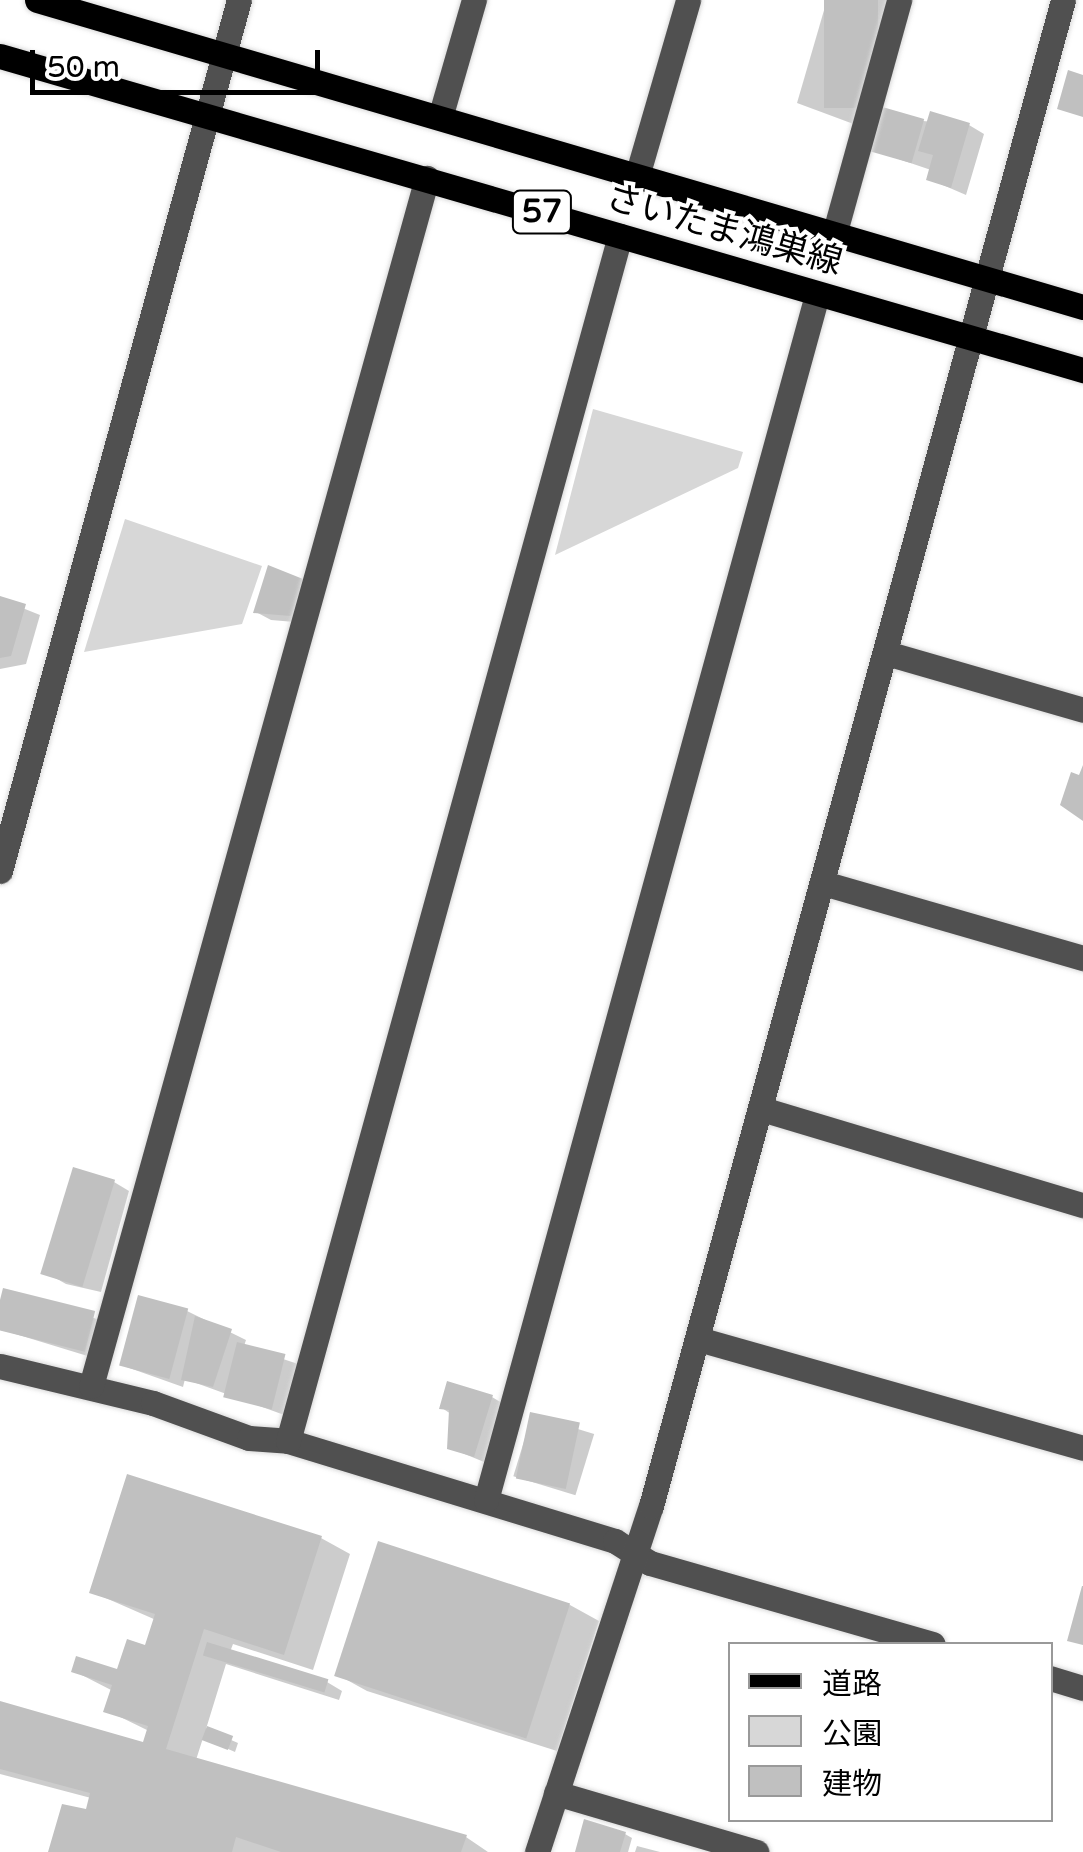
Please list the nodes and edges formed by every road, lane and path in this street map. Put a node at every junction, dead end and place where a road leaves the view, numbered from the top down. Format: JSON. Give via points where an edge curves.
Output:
{"nodes":[{"id":1,"x":37,"y":0,"type":"edge"},
{"id":2,"x":239,"y":0,"type":"edge"},
{"id":3,"x":474,"y":0,"type":"edge"},
{"id":4,"x":688,"y":0,"type":"edge"},
{"id":5,"x":899,"y":0,"type":"edge"},
{"id":6,"x":1063,"y":0,"type":"edge"},
{"id":7,"x":226,"y":53,"type":"junction"},
{"id":8,"x":0,"y":56,"type":"edge"},
{"id":9,"x":441,"y":114,"type":"junction"},
{"id":10,"x":208,"y":117,"type":"junction"},
{"id":11,"x":637,"y":176,"type":"junction"},
{"id":12,"x":427,"y":178,"type":"junction"},
{"id":13,"x":834,"y":235,"type":"junction"},
{"id":14,"x":620,"y":236,"type":"junction"},
{"id":15,"x":988,"y":280,"type":"junction"},
{"id":16,"x":817,"y":294,"type":"junction"},
{"id":17,"x":1083,"y":308,"type":"edge"},
{"id":18,"x":973,"y":337,"type":"junction"},
{"id":19,"x":1083,"y":370,"type":"edge"},
{"id":20,"x":886,"y":653,"type":"junction"},
{"id":21,"x":1083,"y":710,"type":"edge"},
{"id":22,"x":0,"y":871,"type":"edge"},
{"id":23,"x":823,"y":883,"type":"junction"},
{"id":24,"x":1083,"y":958,"type":"edge"},
{"id":25,"x":762,"y":1109,"type":"junction"},
{"id":26,"x":1083,"y":1205,"type":"edge"},
{"id":27,"x":698,"y":1339,"type":"junction"},
{"id":28,"x":0,"y":1366,"type":"edge"},
{"id":29,"x":91,"y":1386,"type":"junction"},
{"id":30,"x":288,"y":1440,"type":"junction"},
{"id":31,"x":1083,"y":1448,"type":"edge"},
{"id":32,"x":486,"y":1500,"type":"junction"},
{"id":33,"x":632,"y":1552,"type":"junction"},
{"id":34,"x":926,"y":1642,"type":"edge"},
{"id":35,"x":1053,"y":1679,"type":"edge"},
{"id":36,"x":1083,"y":1688,"type":"edge"},
{"id":37,"x":556,"y":1793,"type":"junction"},
{"id":38,"x":538,"y":1852,"type":"edge"},
{"id":39,"x":756,"y":1852,"type":"edge"}],
"edges":[{"from":1,"to":7,"type":"main road","name":"さいたま鴻巣線","number":"57"},
{"from":2,"to":7,"type":"street"},
{"from":3,"to":9,"type":"street"},
{"from":4,"to":11,"type":"street"},
{"from":5,"to":13,"type":"street"},
{"from":6,"to":15,"type":"street"},
{"from":7,"to":9,"type":"main road","name":"さいたま鴻巣線","number":"57"},
{"from":7,"to":10,"type":"street"},
{"from":8,"to":10,"type":"main road","name":"さいたま鴻巣線","number":"57"},
{"from":9,"to":11,"type":"main road","name":"さいたま鴻巣線","number":"57"},
{"from":10,"to":12,"type":"main road","name":"さいたま鴻巣線","number":"57"},
{"from":10,"to":22,"type":"street"},
{"from":11,"to":13,"type":"main road","name":"さいたま鴻巣線","number":"57"},
{"from":12,"to":14,"type":"main road","name":"さいたま鴻巣線","number":"57"},
{"from":12,"to":29,"type":"street"},
{"from":13,"to":15,"type":"main road","name":"さいたま鴻巣線","number":"57"},
{"from":14,"to":16,"type":"main road","name":"さいたま鴻巣線","number":"57"},
{"from":14,"to":30,"type":"street"},
{"from":15,"to":17,"type":"main road","name":"さいたま鴻巣線","number":"57"},
{"from":15,"to":18,"type":"street"},
{"from":16,"to":18,"type":"main road","name":"さいたま鴻巣線","number":"57"},
{"from":16,"to":32,"type":"street"},
{"from":18,"to":19,"type":"main road","name":"さいたま鴻巣線","number":"57"},
{"from":18,"to":20,"type":"street"},
{"from":20,"to":21,"type":"street"},
{"from":20,"to":23,"type":"street"},
{"from":23,"to":24,"type":"street"},
{"from":23,"to":25,"type":"street"},
{"from":25,"to":26,"type":"street"},
{"from":25,"to":27,"type":"street"},
{"from":27,"to":31,"type":"street"},
{"from":27,"to":33,"type":"street"},
{"from":28,"to":29,"type":"street"},
{"from":29,"to":30,"type":"street","via":[[249,1438]]},
{"from":30,"to":32,"type":"street"},
{"from":32,"to":33,"type":"street"},
{"from":33,"to":34,"type":"street","via":[[650,1563]]},
{"from":33,"to":37,"type":"street"},
{"from":35,"to":36,"type":"street"},
{"from":37,"to":38,"type":"street"},
{"from":37,"to":39,"type":"street"}]}
